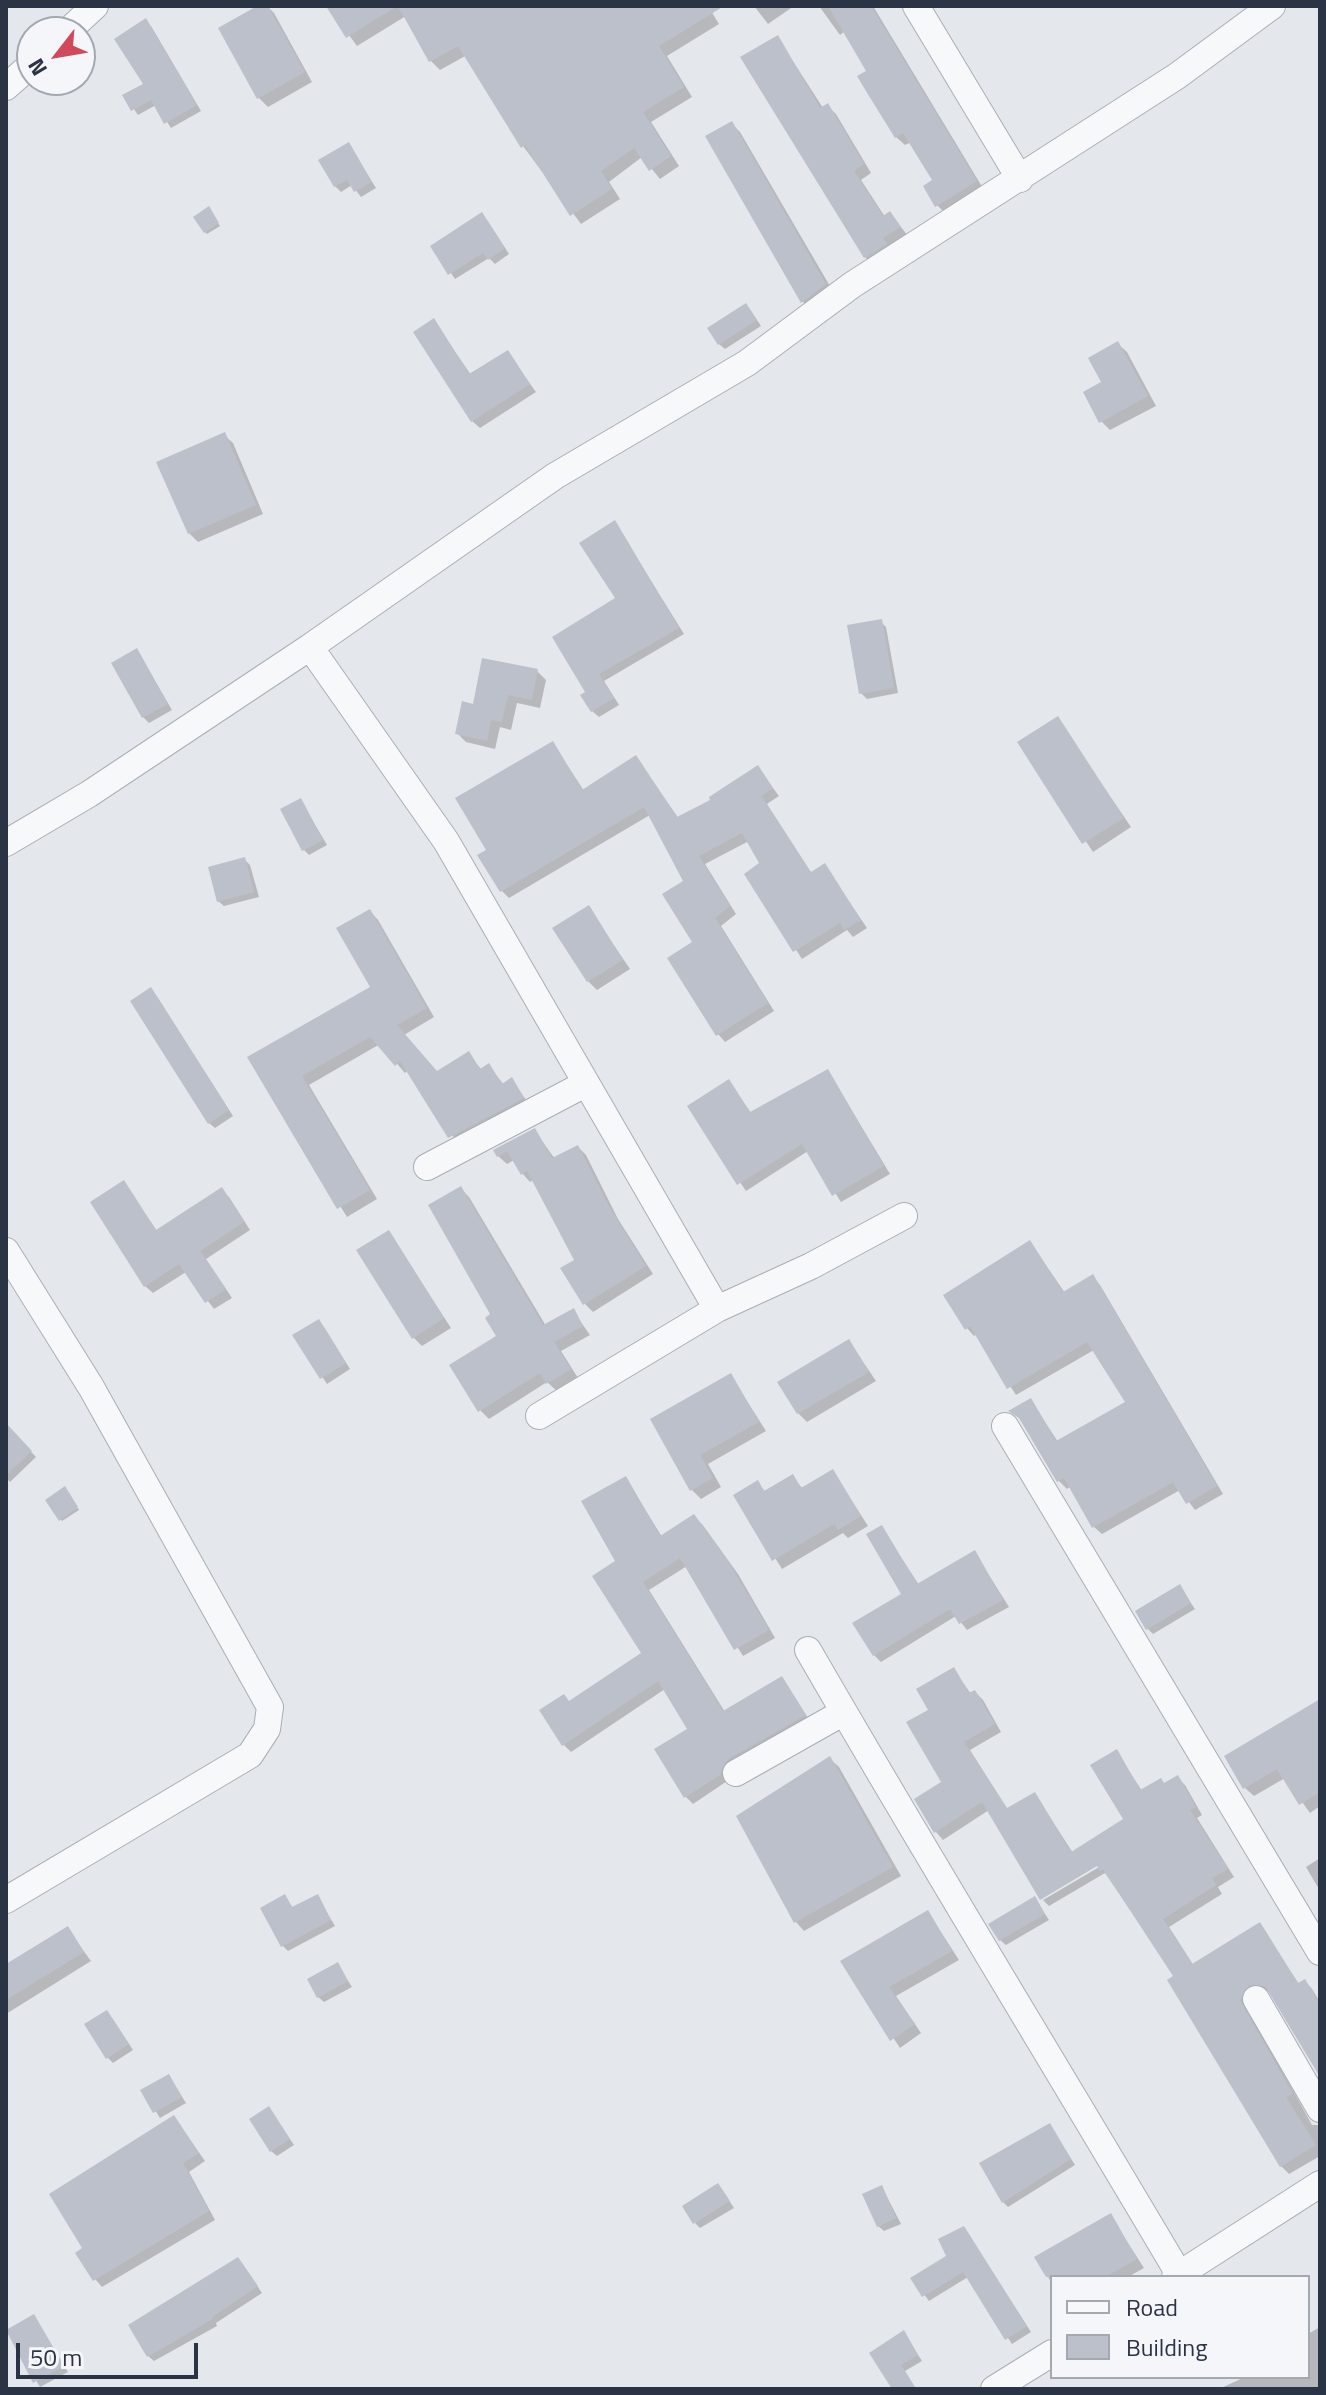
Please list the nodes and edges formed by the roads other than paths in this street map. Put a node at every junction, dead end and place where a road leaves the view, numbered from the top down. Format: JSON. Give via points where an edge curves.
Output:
{"nodes":[{"id":1,"x":916,"y":6,"type":"edge"},
{"id":2,"x":1272,"y":6,"type":"edge"},
{"id":3,"x":1020,"y":179,"type":"junction"},
{"id":4,"x":310,"y":647,"type":"junction"},
{"id":5,"x":6,"y":843,"type":"edge"},
{"id":6,"x":585,"y":1084,"type":"junction"},
{"id":7,"x":427,"y":1167,"type":"dead end"},
{"id":8,"x":904,"y":1216,"type":"dead end"},
{"id":9,"x":6,"y":1251,"type":"edge"},
{"id":10,"x":717,"y":1309,"type":"junction"},
{"id":11,"x":539,"y":1416,"type":"dead end"},
{"id":12,"x":1005,"y":1426,"type":"dead end"},
{"id":13,"x":808,"y":1650,"type":"dead end"},
{"id":14,"x":844,"y":1712,"type":"junction"},
{"id":15,"x":736,"y":1773,"type":"dead end"},
{"id":16,"x":6,"y":1900,"type":"edge"},
{"id":17,"x":1320,"y":1952,"type":"edge"},
{"id":18,"x":1256,"y":1999,"type":"dead end"},
{"id":19,"x":1320,"y":2109,"type":"edge"},
{"id":20,"x":1320,"y":2184,"type":"edge"},
{"id":21,"x":1176,"y":2275,"type":"edge"},
{"id":22,"x":1179,"y":2275,"type":"edge"},
{"id":23,"x":1050,"y":2354,"type":"edge"},
{"id":24,"x":994,"y":2389,"type":"edge"}],
"edges":[{"from":1,"to":3,"type":"street"},
{"from":2,"to":3,"type":"street"},
{"from":3,"to":4,"type":"street","via":[[852,285],[747,363],[555,476]]},
{"from":4,"to":5,"type":"street"},
{"from":4,"to":6,"type":"street","via":[[446,841]]},
{"from":6,"to":7,"type":"street"},
{"from":6,"to":10,"type":"street"},
{"from":8,"to":10,"type":"street"},
{"from":9,"to":16,"type":"street","via":[[91,1387],[270,1707],[267,1729],[250,1755]]},
{"from":10,"to":11,"type":"street"},
{"from":12,"to":17,"type":"street"},
{"from":13,"to":14,"type":"street"},
{"from":14,"to":15,"type":"street"},
{"from":14,"to":21,"type":"street"},
{"from":18,"to":19,"type":"street"},
{"from":20,"to":22,"type":"street"},
{"from":23,"to":24,"type":"street"}]}
